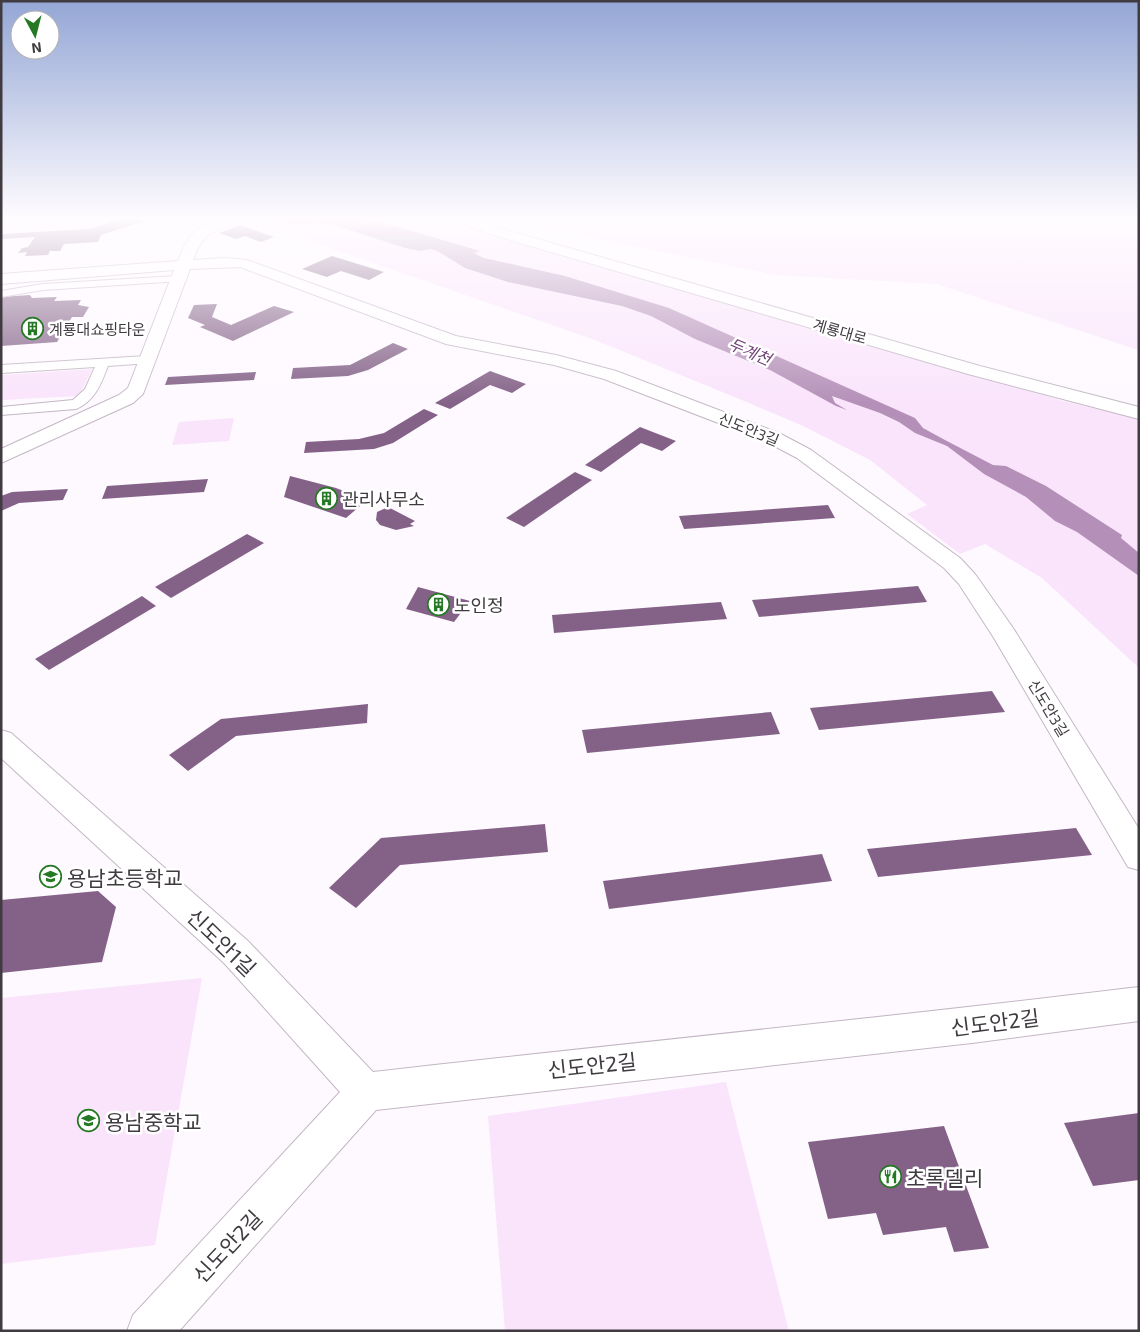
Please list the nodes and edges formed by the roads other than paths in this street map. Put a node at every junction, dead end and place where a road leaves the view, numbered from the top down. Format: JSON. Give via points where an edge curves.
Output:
{"nodes":[{"id":1,"x":115,"y":279,"type":"edge"},
{"id":2,"x":177,"y":279,"type":"edge"},
{"id":3,"x":286,"y":279,"type":"edge"},
{"id":4,"x":661,"y":279,"type":"edge"},
{"id":5,"x":691,"y":279,"type":"edge"},
{"id":6,"x":1,"y":294,"type":"edge"},
{"id":7,"x":146,"y":360,"type":"junction"},
{"id":8,"x":103,"y":362,"type":"junction"},
{"id":9,"x":1,"y":369,"type":"edge"},
{"id":10,"x":1139,"y":402,"type":"edge"},
{"id":11,"x":1,"y":411,"type":"edge"},
{"id":12,"x":1139,"y":413,"type":"edge"},
{"id":13,"x":1,"y":458,"type":"edge"},
{"id":14,"x":1,"y":741,"type":"edge"},
{"id":15,"x":1139,"y":857,"type":"edge"},
{"id":16,"x":1139,"y":1004,"type":"edge"},
{"id":17,"x":366,"y":1092,"type":"junction"},
{"id":18,"x":149,"y":1331,"type":"edge"}],
"edges":[{"from":1,"to":6,"type":"street"},
{"from":2,"to":7,"type":"street"},
{"from":3,"to":15,"type":"street","name":"신도안3길","via":[[452,340],[556,360],[610,375],[772,436],[804,454],[952,563],[967,578]]},
{"from":4,"to":12,"type":"street","name":"계룡대로"},
{"from":5,"to":10,"type":"street","name":"계룡대로"},
{"from":7,"to":8,"type":"street"},
{"from":7,"to":13,"type":"street","via":[[136,390],[126,399]]},
{"from":8,"to":9,"type":"street"},
{"from":8,"to":11,"type":"street","via":[[86,398],[80,403]]},
{"from":14,"to":17,"type":"street","name":"신도안1길","via":[[236,952]]},
{"from":16,"to":17,"type":"street","name":"신도안2길"},
{"from":17,"to":18,"type":"street","name":"신도안2길"}]}
